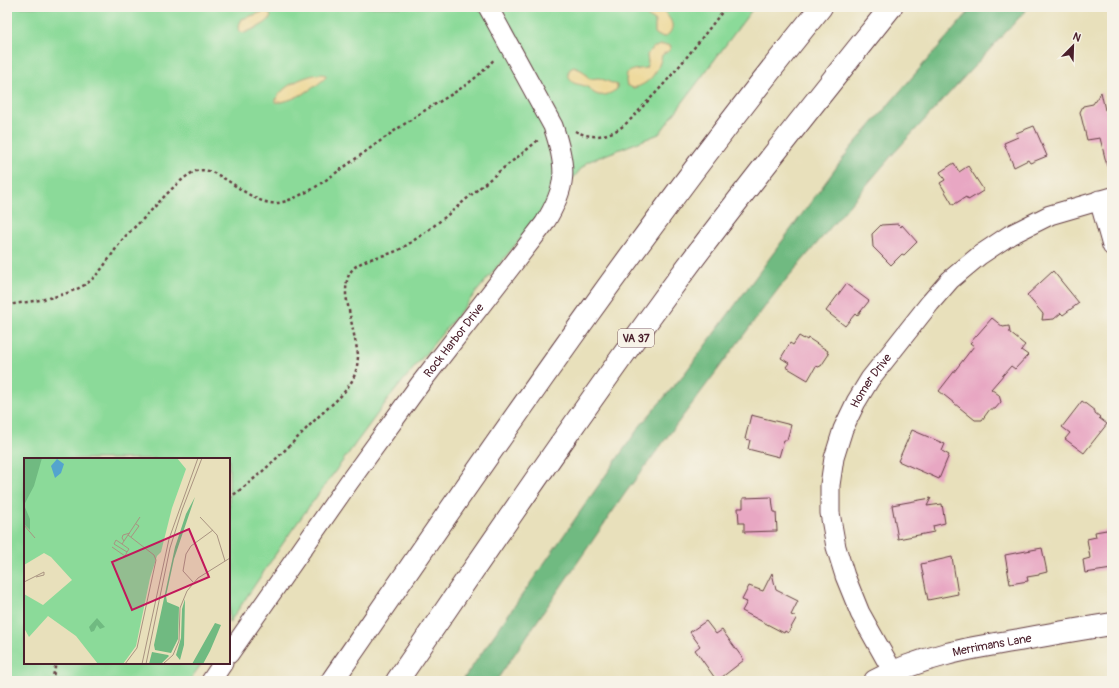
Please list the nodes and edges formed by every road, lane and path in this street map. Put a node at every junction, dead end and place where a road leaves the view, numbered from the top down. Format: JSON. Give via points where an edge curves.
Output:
{"nodes":[{"id":1,"x":488,"y":7,"type":"edge"},
{"id":2,"x":726,"y":7,"type":"edge"},
{"id":3,"x":821,"y":7,"type":"edge"},
{"id":4,"x":891,"y":7,"type":"edge"},
{"id":5,"x":506,"y":40,"type":"junction"},
{"id":6,"x":553,"y":126,"type":"junction"},
{"id":7,"x":572,"y":127,"type":"dead end"},
{"id":8,"x":1106,"y":198,"type":"edge"},
{"id":9,"x":1112,"y":246,"type":"edge"},
{"id":10,"x":7,"y":305,"type":"edge"},
{"id":11,"x":230,"y":497,"type":"edge"},
{"id":12,"x":1112,"y":624,"type":"edge"},
{"id":13,"x":230,"y":653,"type":"edge"},
{"id":14,"x":56,"y":664,"type":"edge"},
{"id":15,"x":222,"y":664,"type":"edge"},
{"id":16,"x":884,"y":676,"type":"edge"},
{"id":17,"x":52,"y":681,"type":"edge"},
{"id":18,"x":211,"y":681,"type":"edge"},
{"id":19,"x":332,"y":681,"type":"edge"},
{"id":20,"x":397,"y":681,"type":"edge"}],
"edges":[{"from":1,"to":5,"type":"street","name":"Rock Harbor Drive"},
{"from":2,"to":7,"type":"path","via":[[664,85],[622,127],[608,134],[596,136],[583,135]]},
{"from":3,"to":19,"type":"main road","via":[[711,148],[588,313]]},
{"from":4,"to":20,"type":"main road","number":"VA 37","via":[[679,278]]},
{"from":5,"to":6,"type":"street","name":"Rock Harbor Drive"},
{"from":5,"to":10,"type":"path","via":[[488,67],[474,80],[424,111],[310,190],[292,199],[267,203],[254,198],[220,176],[198,171],[188,175],[122,239],[102,268],[86,284],[54,296]]},
{"from":6,"to":11,"type":"path","via":[[526,151],[417,238],[395,252],[365,261],[352,270],[348,277],[346,296],[358,363],[348,387],[266,470]]},
{"from":6,"to":13,"type":"street","name":"Rock Harbor Drive","via":[[559,145],[564,180],[552,211],[420,384]]},
{"from":8,"to":9,"type":"street"},
{"from":8,"to":16,"type":"street","name":"Homer Drive","via":[[1050,215],[1010,235],[950,280],[870,379],[843,429],[834,458],[830,485],[830,513],[836,547],[845,576]]},
{"from":12,"to":16,"type":"main road","name":"Merrimans Lane","via":[[972,648],[926,660]]},
{"from":14,"to":17,"type":"path"},
{"from":15,"to":18,"type":"street"}]}
